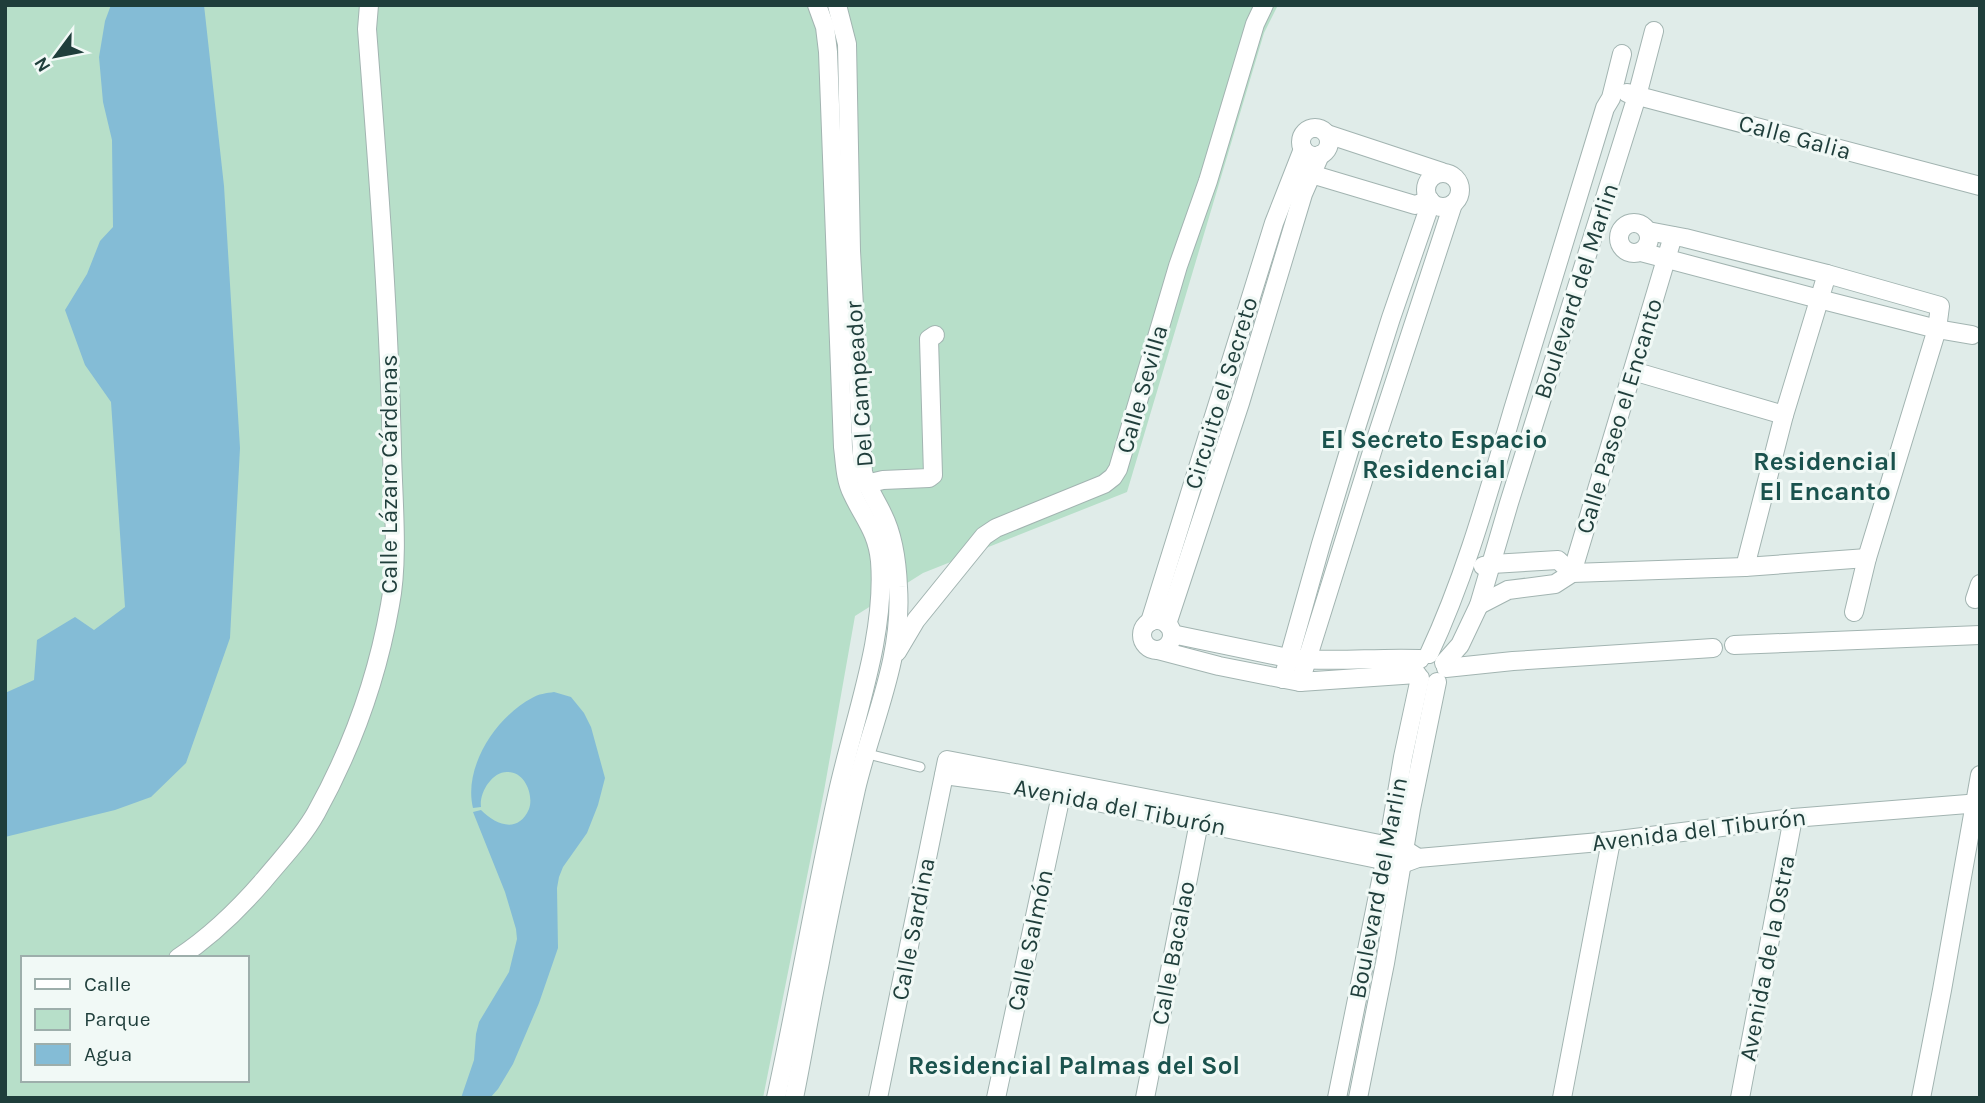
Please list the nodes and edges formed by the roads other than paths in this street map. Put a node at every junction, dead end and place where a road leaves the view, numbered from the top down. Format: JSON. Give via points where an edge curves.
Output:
{"nodes":[{"id":1,"x":369,"y":5,"type":"edge"},
{"id":2,"x":817,"y":5,"type":"edge"},
{"id":3,"x":837,"y":5,"type":"edge"},
{"id":4,"x":1264,"y":5,"type":"edge"},
{"id":5,"x":1654,"y":31,"type":"dead end"},
{"id":6,"x":1622,"y":54,"type":"dead end"},
{"id":7,"x":1637,"y":96,"type":"junction"},
{"id":8,"x":1611,"y":98,"type":"junction"},
{"id":9,"x":838,"y":106,"type":"junction"},
{"id":10,"x":1328,"y":134,"type":"junction"},
{"id":11,"x":1303,"y":163,"type":"junction"},
{"id":12,"x":1441,"y":172,"type":"junction"},
{"id":13,"x":1980,"y":186,"type":"edge"},
{"id":14,"x":1430,"y":201,"type":"junction"},
{"id":15,"x":1453,"y":204,"type":"junction"},
{"id":16,"x":1570,"y":222,"type":"junction"},
{"id":17,"x":1648,"y":231,"type":"junction"},
{"id":18,"x":1595,"y":232,"type":"junction"},
{"id":19,"x":1673,"y":236,"type":"junction"},
{"id":20,"x":1642,"y":252,"type":"junction"},
{"id":21,"x":1666,"y":259,"type":"junction"},
{"id":22,"x":1827,"y":274,"type":"junction"},
{"id":23,"x":1819,"y":299,"type":"junction"},
{"id":24,"x":1937,"y":329,"type":"junction"},
{"id":25,"x":935,"y":335,"type":"dead end"},
{"id":26,"x":1972,"y":335,"type":"dead end"},
{"id":27,"x":846,"y":338,"type":"junction"},
{"id":28,"x":1633,"y":370,"type":"junction"},
{"id":29,"x":1221,"y":397,"type":"junction"},
{"id":30,"x":1240,"y":403,"type":"junction"},
{"id":31,"x":1784,"y":415,"type":"junction"},
{"id":32,"x":1356,"y":428,"type":"junction"},
{"id":33,"x":1377,"y":436,"type":"junction"},
{"id":34,"x":866,"y":484,"type":"junction"},
{"id":35,"x":1867,"y":558,"type":"junction"},
{"id":36,"x":1492,"y":564,"type":"junction"},
{"id":37,"x":1745,"y":567,"type":"junction"},
{"id":38,"x":1572,"y":573,"type":"junction"},
{"id":39,"x":1460,"y":578,"type":"junction"},
{"id":40,"x":1479,"y":605,"type":"junction"},
{"id":41,"x":1854,"y":612,"type":"dead end"},
{"id":42,"x":908,"y":618,"type":"junction"},
{"id":43,"x":877,"y":619,"type":"junction"},
{"id":44,"x":1163,"y":626,"type":"junction"},
{"id":45,"x":1980,"y":635,"type":"edge"},
{"id":46,"x":1734,"y":645,"type":"dead end"},
{"id":47,"x":1713,"y":648,"type":"dead end"},
{"id":48,"x":1158,"y":650,"type":"junction"},
{"id":49,"x":872,"y":657,"type":"junction"},
{"id":50,"x":1297,"y":659,"type":"junction"},
{"id":51,"x":893,"y":660,"type":"junction"},
{"id":52,"x":1430,"y":668,"type":"junction"},
{"id":53,"x":1292,"y":681,"type":"junction"},
{"id":54,"x":856,"y":751,"type":"junction"},
{"id":55,"x":919,"y":767,"type":"dead end"},
{"id":56,"x":945,"y":768,"type":"joint"},
{"id":57,"x":1980,"y":775,"type":"edge"},
{"id":58,"x":1062,"y":789,"type":"junction"},
{"id":59,"x":1977,"y":803,"type":"edge"},
{"id":60,"x":1200,"y":816,"type":"junction"},
{"id":61,"x":1793,"y":818,"type":"junction"},
{"id":62,"x":1611,"y":841,"type":"junction"},
{"id":63,"x":1400,"y":856,"type":"junction"},
{"id":64,"x":181,"y":956,"type":"edge"},
{"id":65,"x":803,"y":1010,"type":"junction"},
{"id":66,"x":776,"y":1098,"type":"edge"},
{"id":67,"x":794,"y":1098,"type":"edge"},
{"id":68,"x":878,"y":1098,"type":"edge"},
{"id":69,"x":996,"y":1098,"type":"edge"},
{"id":70,"x":1144,"y":1098,"type":"edge"},
{"id":71,"x":1337,"y":1098,"type":"edge"},
{"id":72,"x":1358,"y":1098,"type":"edge"},
{"id":73,"x":1562,"y":1098,"type":"edge"},
{"id":74,"x":1740,"y":1098,"type":"edge"},
{"id":75,"x":1921,"y":1098,"type":"edge"}],
"edges":[{"from":1,"to":64,"type":"street","name":"Calle Lázaro Cárdenas","via":[[391,414],[391,603],[370,691],[351,744],[315,814],[243,904]]},
{"from":2,"to":9,"type":"street","name":"Del Campeador"},
{"from":3,"to":9,"type":"street","name":"Del Campeador","via":[[847,44]]},
{"from":4,"to":42,"type":"street","name":"Calle Sevilla","via":[[1174,278],[1118,469],[1104,484],[984,536]]},
{"from":5,"to":7,"type":"street","name":"Boulevard del Marlin"},
{"from":6,"to":8,"type":"street","name":"Boulevard del Marlin"},
{"from":7,"to":8,"type":"street","name":"Calle Galia","via":[[1625,92]]},
{"from":7,"to":13,"type":"street","name":"Calle Galia"},
{"from":7,"to":18,"type":"street","name":"Boulevard del Marlin"},
{"from":8,"to":16,"type":"street","name":"Boulevard del Marlin"},
{"from":9,"to":27,"type":"street","name":"Del Campeador"},
{"from":10,"to":11,"type":"street","name":"Circuito el Secreto","via":[[1329,147]]},
{"from":10,"to":11,"type":"street","via":[[1323,129],[1305,131],[1300,143]]},
{"from":10,"to":12,"type":"street"},
{"from":11,"to":14,"type":"street","via":[[1415,205]]},
{"from":11,"to":29,"type":"street","name":"Circuito el Secreto","via":[[1274,223]]},
{"from":11,"to":30,"type":"street","name":"Circuito el Secreto"},
{"from":12,"to":14,"type":"street","via":[[1426,186]]},
{"from":12,"to":15,"type":"street","via":[[1460,184]]},
{"from":14,"to":15,"type":"street","via":[[1445,207]]},
{"from":14,"to":32,"type":"street"},
{"from":15,"to":33,"type":"street"},
{"from":16,"to":18,"type":"street"},
{"from":16,"to":39,"type":"street","name":"Boulevard del Marlin"},
{"from":17,"to":19,"type":"street"},
{"from":17,"to":20,"type":"street","via":[[1649,243]]},
{"from":17,"to":20,"type":"street","via":[[1633,222],[1620,233],[1624,250]]},
{"from":18,"to":36,"type":"street","name":"Boulevard del Marlin"},
{"from":19,"to":21,"type":"street","name":"Calle Paseo el Encanto"},
{"from":19,"to":22,"type":"street"},
{"from":20,"to":21,"type":"street"},
{"from":21,"to":23,"type":"street"},
{"from":21,"to":28,"type":"street","name":"Calle Paseo el Encanto"},
{"from":22,"to":23,"type":"street"},
{"from":22,"to":24,"type":"street","via":[[1938,304]]},
{"from":23,"to":24,"type":"street"},
{"from":23,"to":31,"type":"street"},
{"from":24,"to":26,"type":"street"},
{"from":24,"to":35,"type":"street"},
{"from":25,"to":34,"type":"street","via":[[929,339],[933,475]]},
{"from":27,"to":34,"type":"street","name":"Del Campeador"},
{"from":27,"to":43,"type":"street","name":"Del Campeador","via":[[841,420],[846,474],[877,543]]},
{"from":28,"to":31,"type":"street"},
{"from":28,"to":38,"type":"street","name":"Calle Paseo el Encanto"},
{"from":29,"to":30,"type":"street"},
{"from":29,"to":44,"type":"street","name":"Circuito el Secreto"},
{"from":30,"to":44,"type":"street","name":"Circuito el Secreto"},
{"from":31,"to":37,"type":"street"},
{"from":32,"to":33,"type":"street"},
{"from":32,"to":50,"type":"street"},
{"from":33,"to":50,"type":"street"},
{"from":34,"to":42,"type":"street","name":"Del Campeador","via":[[893,541]]},
{"from":35,"to":37,"type":"street","name":"Calle Paseo el Encanto"},
{"from":35,"to":41,"type":"street"},
{"from":36,"to":38,"type":"street","name":"Calle Paseo el Encanto","via":[[1558,560]]},
{"from":36,"to":39,"type":"street","name":"Calle Paseo el Encanto"},
{"from":36,"to":40,"type":"street","name":"Boulevard del Marlin"},
{"from":37,"to":38,"type":"street","name":"Calle Paseo el Encanto"},
{"from":38,"to":40,"type":"street","name":"Calle Paseo el Encanto","via":[[1555,584],[1508,590]]},
{"from":39,"to":52,"type":"street","name":"Boulevard del Marlin"},
{"from":40,"to":52,"type":"street","name":"Boulevard del Marlin","via":[[1461,645]]},
{"from":42,"to":43,"type":"street"},
{"from":42,"to":51,"type":"street","name":"Del Campeador"},
{"from":43,"to":49,"type":"street","name":"Del Campeador"},
{"from":44,"to":48,"type":"street","via":[[1169,645]]},
{"from":44,"to":48,"type":"street","via":[[1143,630],[1147,647]]},
{"from":44,"to":50,"type":"street"},
{"from":45,"to":46,"type":"street"},
{"from":47,"to":52,"type":"street"},
{"from":48,"to":53,"type":"street"},
{"from":49,"to":51,"type":"street"},
{"from":49,"to":54,"type":"street","name":"Del Campeador"},
{"from":50,"to":52,"type":"street","via":[[1383,658]]},
{"from":50,"to":53,"type":"street"},
{"from":51,"to":54,"type":"street","name":"Del Campeador"},
{"from":52,"to":53,"type":"street"},
{"from":52,"to":63,"type":"street","name":"Boulevard del Marlin","via":[[1412,758]]},
{"from":54,"to":55,"type":"lane"},
{"from":54,"to":65,"type":"street","via":[[835,887]]},
{"from":56,"to":58,"type":"street","name":"Avenida del Tiburón"},
{"from":56,"to":68,"type":"street","name":"Calle Sardina"},
{"from":57,"to":59,"type":"street"},
{"from":58,"to":60,"type":"street","name":"Avenida del Tiburón"},
{"from":58,"to":69,"type":"street","name":"Calle Salmón"},
{"from":59,"to":61,"type":"street","name":"Avenida del Tiburón"},
{"from":59,"to":75,"type":"street"},
{"from":60,"to":63,"type":"street","name":"Avenida del Tiburón"},
{"from":60,"to":70,"type":"street","name":"Calle Bacalao"},
{"from":61,"to":62,"type":"street","name":"Avenida del Tiburón"},
{"from":61,"to":74,"type":"street","name":"Avenida de la Ostra"},
{"from":62,"to":63,"type":"street","name":"Avenida del Tiburón"},
{"from":62,"to":73,"type":"street"},
{"from":63,"to":71,"type":"street","name":"Boulevard del Marlin"},
{"from":63,"to":72,"type":"street","name":"Boulevard del Marlin"},
{"from":65,"to":66,"type":"street"},
{"from":65,"to":67,"type":"street"}]}
